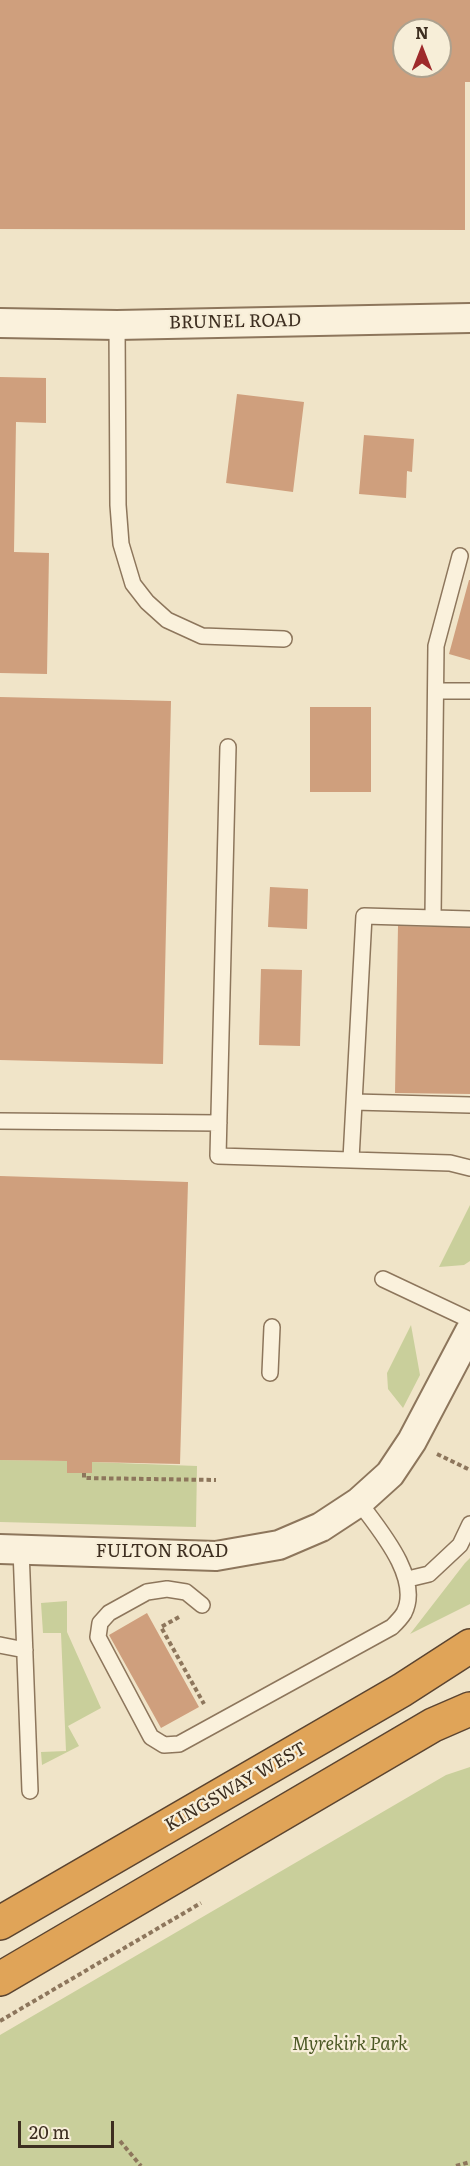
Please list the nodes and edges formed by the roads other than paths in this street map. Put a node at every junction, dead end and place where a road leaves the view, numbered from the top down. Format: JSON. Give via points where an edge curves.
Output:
{"nodes":[{"id":1,"x":470,"y":318,"type":"edge"},
{"id":2,"x":0,"y":323,"type":"edge"},
{"id":3,"x":117,"y":325,"type":"junction"},
{"id":4,"x":460,"y":556,"type":"dead end"},
{"id":5,"x":284,"y":639,"type":"dead end"},
{"id":6,"x":436,"y":691,"type":"junction"},
{"id":7,"x":470,"y":691,"type":"edge"},
{"id":8,"x":228,"y":747,"type":"dead end"},
{"id":9,"x":433,"y":917,"type":"junction"},
{"id":10,"x":470,"y":919,"type":"edge"},
{"id":11,"x":354,"y":1102,"type":"junction"},
{"id":12,"x":470,"y":1106,"type":"edge"},
{"id":13,"x":0,"y":1121,"type":"edge"},
{"id":14,"x":219,"y":1123,"type":"junction"},
{"id":15,"x":351,"y":1159,"type":"junction"},
{"id":16,"x":470,"y":1168,"type":"edge"},
{"id":17,"x":383,"y":1279,"type":"dead end"},
{"id":18,"x":470,"y":1320,"type":"edge"},
{"id":19,"x":272,"y":1327,"type":"dead end"},
{"id":20,"x":470,"y":1331,"type":"edge"},
{"id":21,"x":270,"y":1373,"type":"dead end"},
{"id":22,"x":359,"y":1502,"type":"junction"},
{"id":23,"x":470,"y":1524,"type":"edge"},
{"id":24,"x":11,"y":1549,"type":"edge"},
{"id":25,"x":408,"y":1579,"type":"junction"},
{"id":26,"x":202,"y":1605,"type":"road end"},
{"id":27,"x":0,"y":1646,"type":"edge"},
{"id":28,"x":470,"y":1646,"type":"edge"},
{"id":29,"x":25,"y":1650,"type":"junction"},
{"id":30,"x":470,"y":1709,"type":"edge"},
{"id":31,"x":30,"y":1791,"type":"dead end"},
{"id":32,"x":0,"y":1923,"type":"edge"},
{"id":33,"x":0,"y":1979,"type":"edge"}],
"edges":[{"from":1,"to":3,"type":"street","name":"BRUNEL ROAD"},
{"from":2,"to":3,"type":"street","name":"BRUNEL ROAD"},
{"from":3,"to":5,"type":"lane","via":[[119,515],[121,544],[133,584],[167,620],[202,636]]},
{"from":4,"to":6,"type":"lane","via":[[436,646]]},
{"from":6,"to":7,"type":"lane"},
{"from":6,"to":9,"type":"lane"},
{"from":8,"to":14,"type":"lane"},
{"from":9,"to":10,"type":"lane"},
{"from":9,"to":11,"type":"lane","via":[[364,916]]},
{"from":11,"to":12,"type":"lane"},
{"from":11,"to":15,"type":"lane"},
{"from":13,"to":14,"type":"lane"},
{"from":14,"to":15,"type":"lane","via":[[218,1156]]},
{"from":15,"to":16,"type":"lane","via":[[450,1163]]},
{"from":17,"to":18,"type":"lane"},
{"from":19,"to":21,"type":"lane"},
{"from":20,"to":22,"type":"street","name":"FULTON ROAD","via":[[412,1442],[390,1474]]},
{"from":22,"to":24,"type":"street","name":"FULTON ROAD","via":[[321,1527],[279,1545],[216,1556]]},
{"from":22,"to":25,"type":"lane"},
{"from":23,"to":25,"type":"lane","via":[[460,1545],[429,1574]]},
{"from":24,"to":29,"type":"lane"},
{"from":25,"to":26,"type":"lane","via":[[404,1612],[392,1627],[179,1744],[164,1745],[151,1737],[98,1637],[100,1623],[109,1613],[147,1592],[186,1592]]},
{"from":27,"to":29,"type":"lane"},
{"from":28,"to":32,"type":"highway","name":"KINGSWAY WEST","via":[[402,1690]]},
{"from":29,"to":31,"type":"lane"},
{"from":30,"to":33,"type":"highway","via":[[433,1725]]}]}
